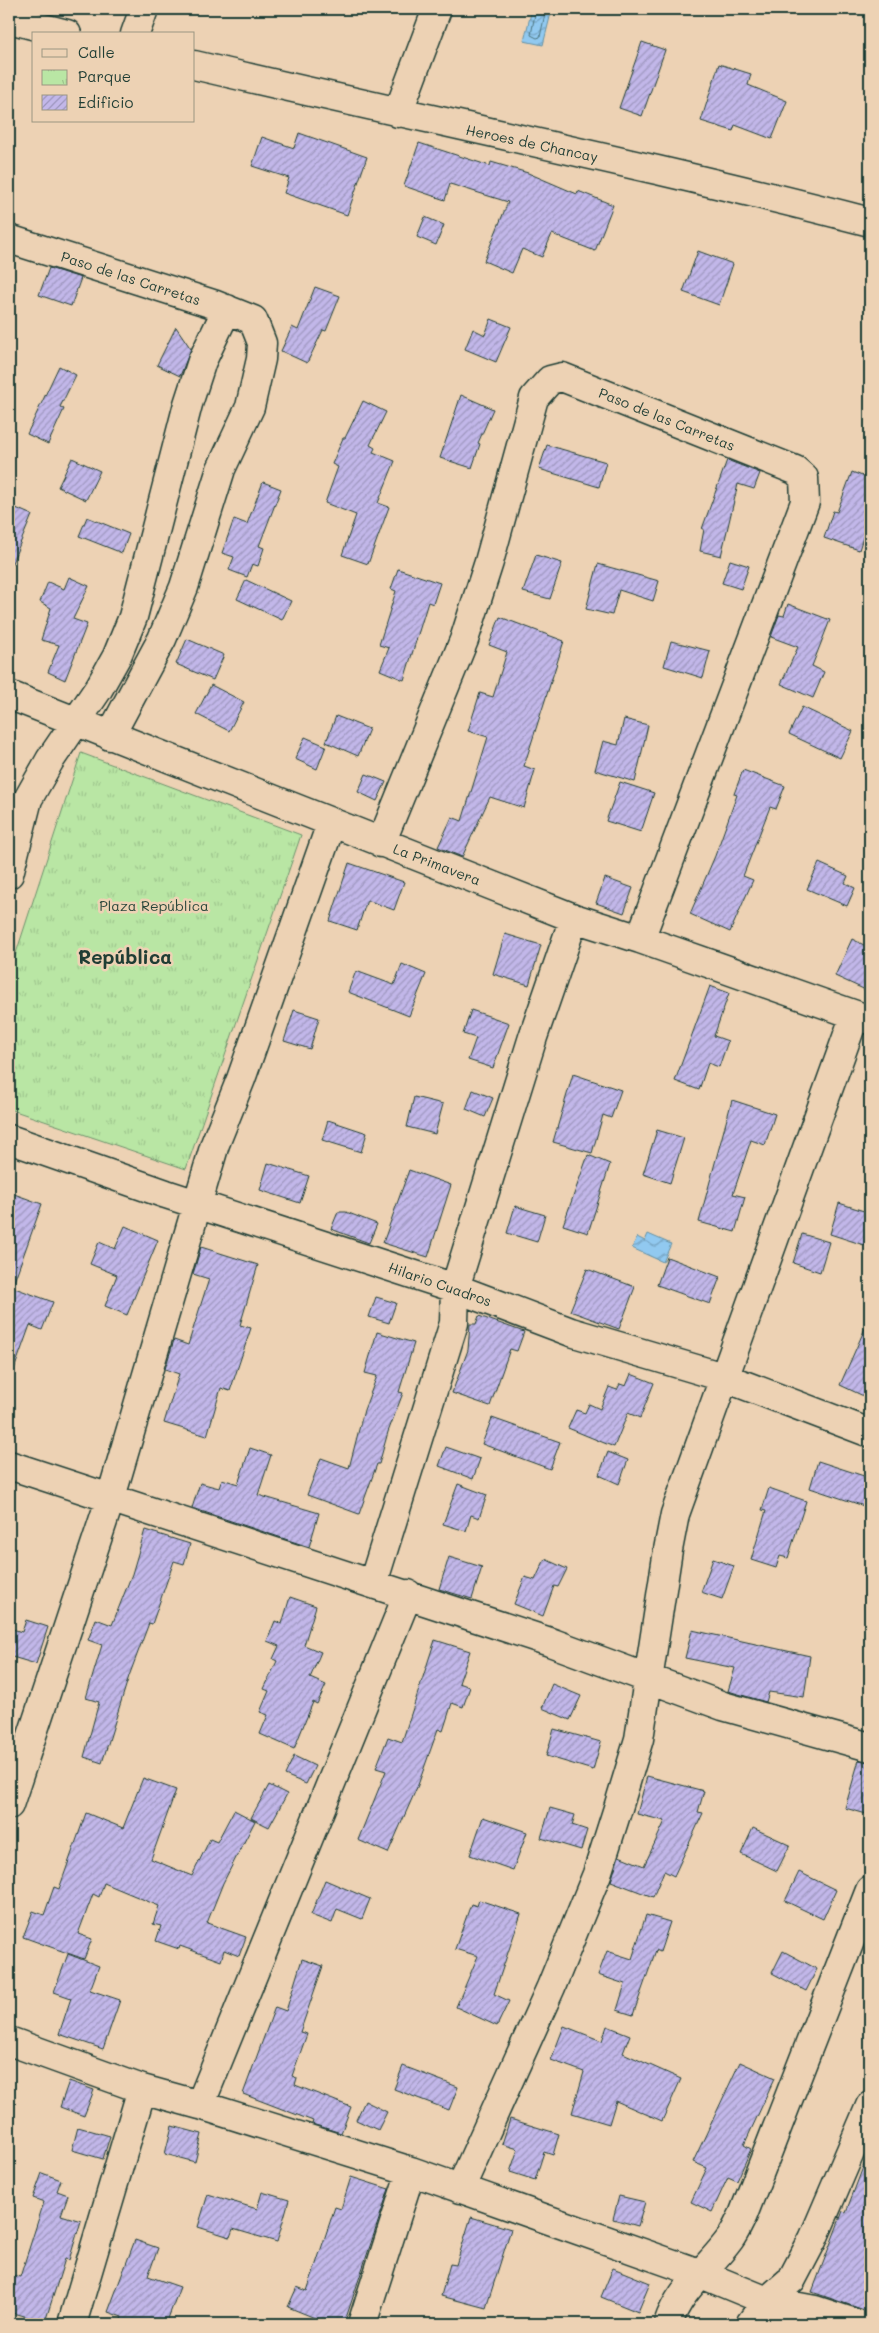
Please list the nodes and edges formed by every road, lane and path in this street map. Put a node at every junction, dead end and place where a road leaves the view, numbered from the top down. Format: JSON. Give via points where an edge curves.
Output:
{"nodes":[{"id":1,"x":144,"y":9,"type":"edge"},
{"id":2,"x":437,"y":9,"type":"edge"},
{"id":3,"x":9,"y":19,"type":"edge"},
{"id":4,"x":58,"y":32,"type":"edge"},
{"id":5,"x":136,"y":32,"type":"edge"},
{"id":6,"x":195,"y":65,"type":"edge"},
{"id":7,"x":398,"y":113,"type":"junction"},
{"id":8,"x":870,"y":222,"type":"edge"},
{"id":9,"x":9,"y":239,"type":"edge"},
{"id":10,"x":227,"y":309,"type":"junction"},
{"id":11,"x":9,"y":695,"type":"edge"},
{"id":12,"x":77,"y":723,"type":"junction"},
{"id":13,"x":110,"y":736,"type":"junction"},
{"id":14,"x":331,"y":824,"type":"junction"},
{"id":15,"x":381,"y":843,"type":"junction"},
{"id":16,"x":9,"y":874,"type":"edge"},
{"id":17,"x":574,"y":918,"type":"junction"},
{"id":18,"x":640,"y":939,"type":"junction"},
{"id":19,"x":862,"y":1017,"type":"edge"},
{"id":20,"x":9,"y":1139,"type":"edge"},
{"id":21,"x":198,"y":1205,"type":"junction"},
{"id":22,"x":455,"y":1288,"type":"junction"},
{"id":23,"x":723,"y":1377,"type":"junction"},
{"id":24,"x":870,"y":1433,"type":"edge"},
{"id":25,"x":9,"y":1465,"type":"edge"},
{"id":26,"x":111,"y":1498,"type":"junction"},
{"id":27,"x":373,"y":1583,"type":"junction"},
{"id":28,"x":408,"y":1594,"type":"junction"},
{"id":29,"x":648,"y":1678,"type":"junction"},
{"id":30,"x":870,"y":1748,"type":"edge"},
{"id":31,"x":9,"y":1805,"type":"edge"},
{"id":32,"x":870,"y":1890,"type":"edge"},
{"id":33,"x":9,"y":2041,"type":"edge"},
{"id":34,"x":142,"y":2089,"type":"junction"},
{"id":35,"x":200,"y":2105,"type":"junction"},
{"id":36,"x":870,"y":2106,"type":"edge"},
{"id":37,"x":411,"y":2170,"type":"junction"},
{"id":38,"x":460,"y":2189,"type":"junction"},
{"id":39,"x":699,"y":2273,"type":"junction"},
{"id":40,"x":767,"y":2301,"type":"junction"},
{"id":41,"x":72,"y":2324,"type":"edge"},
{"id":42,"x":362,"y":2324,"type":"edge"},
{"id":43,"x":668,"y":2324,"type":"edge"},
{"id":44,"x":750,"y":2324,"type":"edge"},
{"id":45,"x":858,"y":2324,"type":"edge"}],
"edges":[{"from":1,"to":5,"type":"street"},
{"from":2,"to":7,"type":"street"},
{"from":3,"to":4,"type":"street"},
{"from":6,"to":7,"type":"street","name":"Heroes de Chancay"},
{"from":7,"to":8,"type":"street","name":"Heroes de Chancay","via":[[732,186]]},
{"from":9,"to":10,"type":"street","name":"Paso de las Carretas"},
{"from":10,"to":12,"type":"street","via":[[202,361],[188,404],[133,617],[117,656]]},
{"from":10,"to":13,"type":"street","name":"Paso de las Carretas","via":[[253,320],[262,343],[250,407],[221,469],[180,596],[162,639]]},
{"from":11,"to":12,"type":"street","name":"La Primavera"},
{"from":12,"to":13,"type":"street","name":"La Primavera"},
{"from":12,"to":16,"type":"street","via":[[50,760],[28,799]]},
{"from":13,"to":14,"type":"street","name":"La Primavera"},
{"from":14,"to":15,"type":"street","name":"La Primavera"},
{"from":14,"to":21,"type":"street","via":[[215,1144]]},
{"from":15,"to":17,"type":"street","name":"La Primavera"},
{"from":15,"to":18,"type":"street","name":"Paso de las Carretas","via":[[464,640],[534,398],[550,380],[562,377],[795,470],[804,478],[805,502]]},
{"from":17,"to":18,"type":"street","name":"La Primavera"},
{"from":17,"to":22,"type":"street","via":[[533,1037]]},
{"from":18,"to":19,"type":"street","name":"La Primavera"},
{"from":19,"to":23,"type":"street"},
{"from":20,"to":21,"type":"street","name":"Hilario Cuadros"},
{"from":21,"to":22,"type":"street","name":"Hilario Cuadros"},
{"from":21,"to":26,"type":"street"},
{"from":22,"to":23,"type":"street","name":"Hilario Cuadros","via":[[571,1332]]},
{"from":22,"to":27,"type":"street","via":[[454,1323]]},
{"from":23,"to":24,"type":"street","name":"Hilario Cuadros"},
{"from":23,"to":29,"type":"street","via":[[675,1514]]},
{"from":25,"to":26,"type":"street"},
{"from":26,"to":27,"type":"street"},
{"from":26,"to":31,"type":"street"},
{"from":27,"to":28,"type":"street"},
{"from":28,"to":29,"type":"street"},
{"from":28,"to":35,"type":"street"},
{"from":29,"to":30,"type":"street","via":[[723,1706]]},
{"from":29,"to":38,"type":"street","via":[[639,1739],[597,1874],[551,1987]]},
{"from":32,"to":39,"type":"street","via":[[743,2215],[730,2238]]},
{"from":33,"to":34,"type":"street"},
{"from":34,"to":35,"type":"street"},
{"from":34,"to":41,"type":"street"},
{"from":35,"to":37,"type":"street"},
{"from":36,"to":40,"type":"street","via":[[809,2247],[792,2279]]},
{"from":37,"to":38,"type":"street"},
{"from":37,"to":42,"type":"street"},
{"from":38,"to":39,"type":"street"},
{"from":39,"to":40,"type":"street"},
{"from":39,"to":43,"type":"street","via":[[673,2307]]},
{"from":40,"to":44,"type":"street"},
{"from":40,"to":45,"type":"street","via":[[815,2310]]}]}
